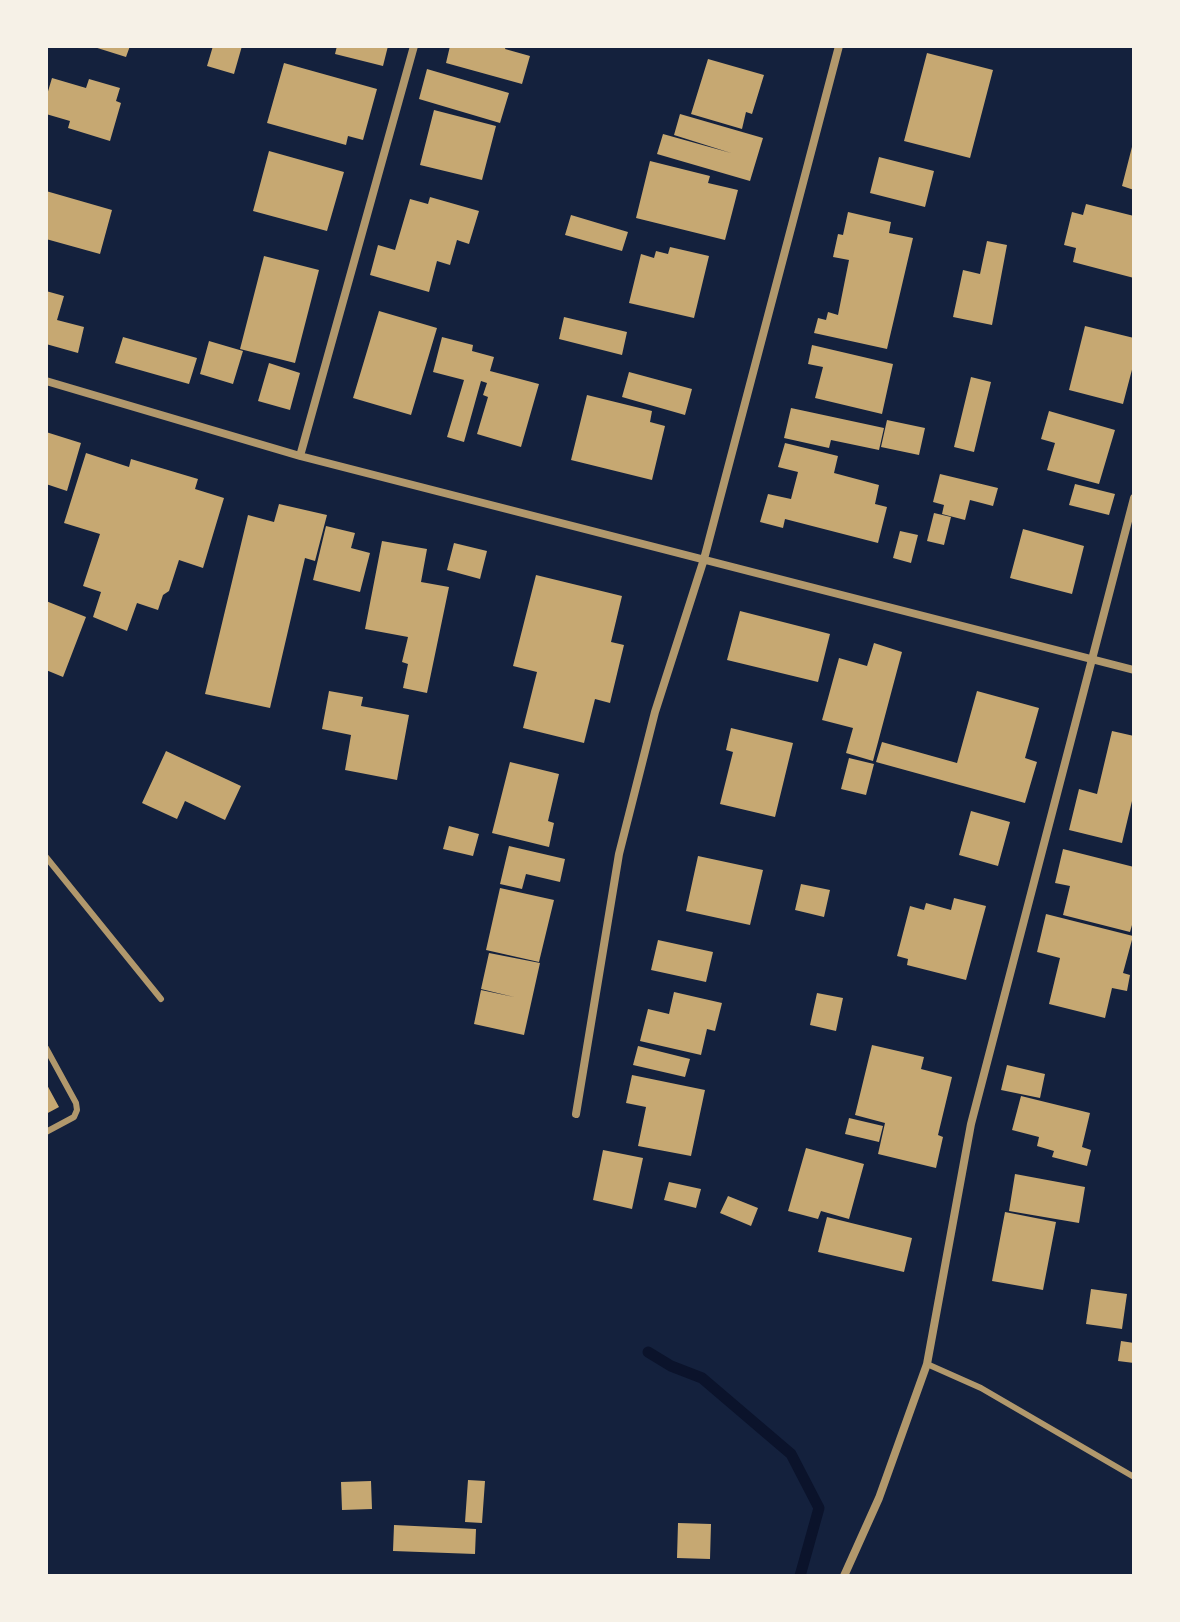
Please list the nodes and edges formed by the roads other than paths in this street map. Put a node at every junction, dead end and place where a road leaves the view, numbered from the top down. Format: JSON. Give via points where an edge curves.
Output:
{"nodes":[{"id":1,"x":414,"y":46,"type":"edge"},
{"id":2,"x":839,"y":46,"type":"edge"},
{"id":3,"x":46,"y":381,"type":"edge"},
{"id":4,"x":300,"y":456,"type":"junction"},
{"id":5,"x":1134,"y":498,"type":"edge"},
{"id":6,"x":704,"y":559,"type":"junction"},
{"id":7,"x":1092,"y":660,"type":"junction"},
{"id":8,"x":1134,"y":670,"type":"edge"},
{"id":9,"x":46,"y":857,"type":"edge"},
{"id":10,"x":161,"y":999,"type":"dead end"},
{"id":11,"x":46,"y":1048,"type":"edge"},
{"id":12,"x":576,"y":1114,"type":"dead end"},
{"id":13,"x":46,"y":1132,"type":"edge"},
{"id":14,"x":927,"y":1364,"type":"junction"},
{"id":15,"x":1134,"y":1477,"type":"edge"},
{"id":16,"x":844,"y":1576,"type":"edge"}],
"edges":[{"from":1,"to":4,"type":"street"},
{"from":2,"to":6,"type":"street"},
{"from":3,"to":4,"type":"street"},
{"from":4,"to":6,"type":"street"},
{"from":5,"to":7,"type":"street"},
{"from":6,"to":7,"type":"street"},
{"from":6,"to":12,"type":"street","via":[[655,712],[619,854]]},
{"from":7,"to":8,"type":"street"},
{"from":7,"to":14,"type":"street","via":[[971,1124]]},
{"from":9,"to":10,"type":"lane"},
{"from":11,"to":13,"type":"lane","via":[[77,1110]]},
{"from":14,"to":15,"type":"lane","via":[[981,1388]]},
{"from":14,"to":16,"type":"street","via":[[879,1498]]}]}
